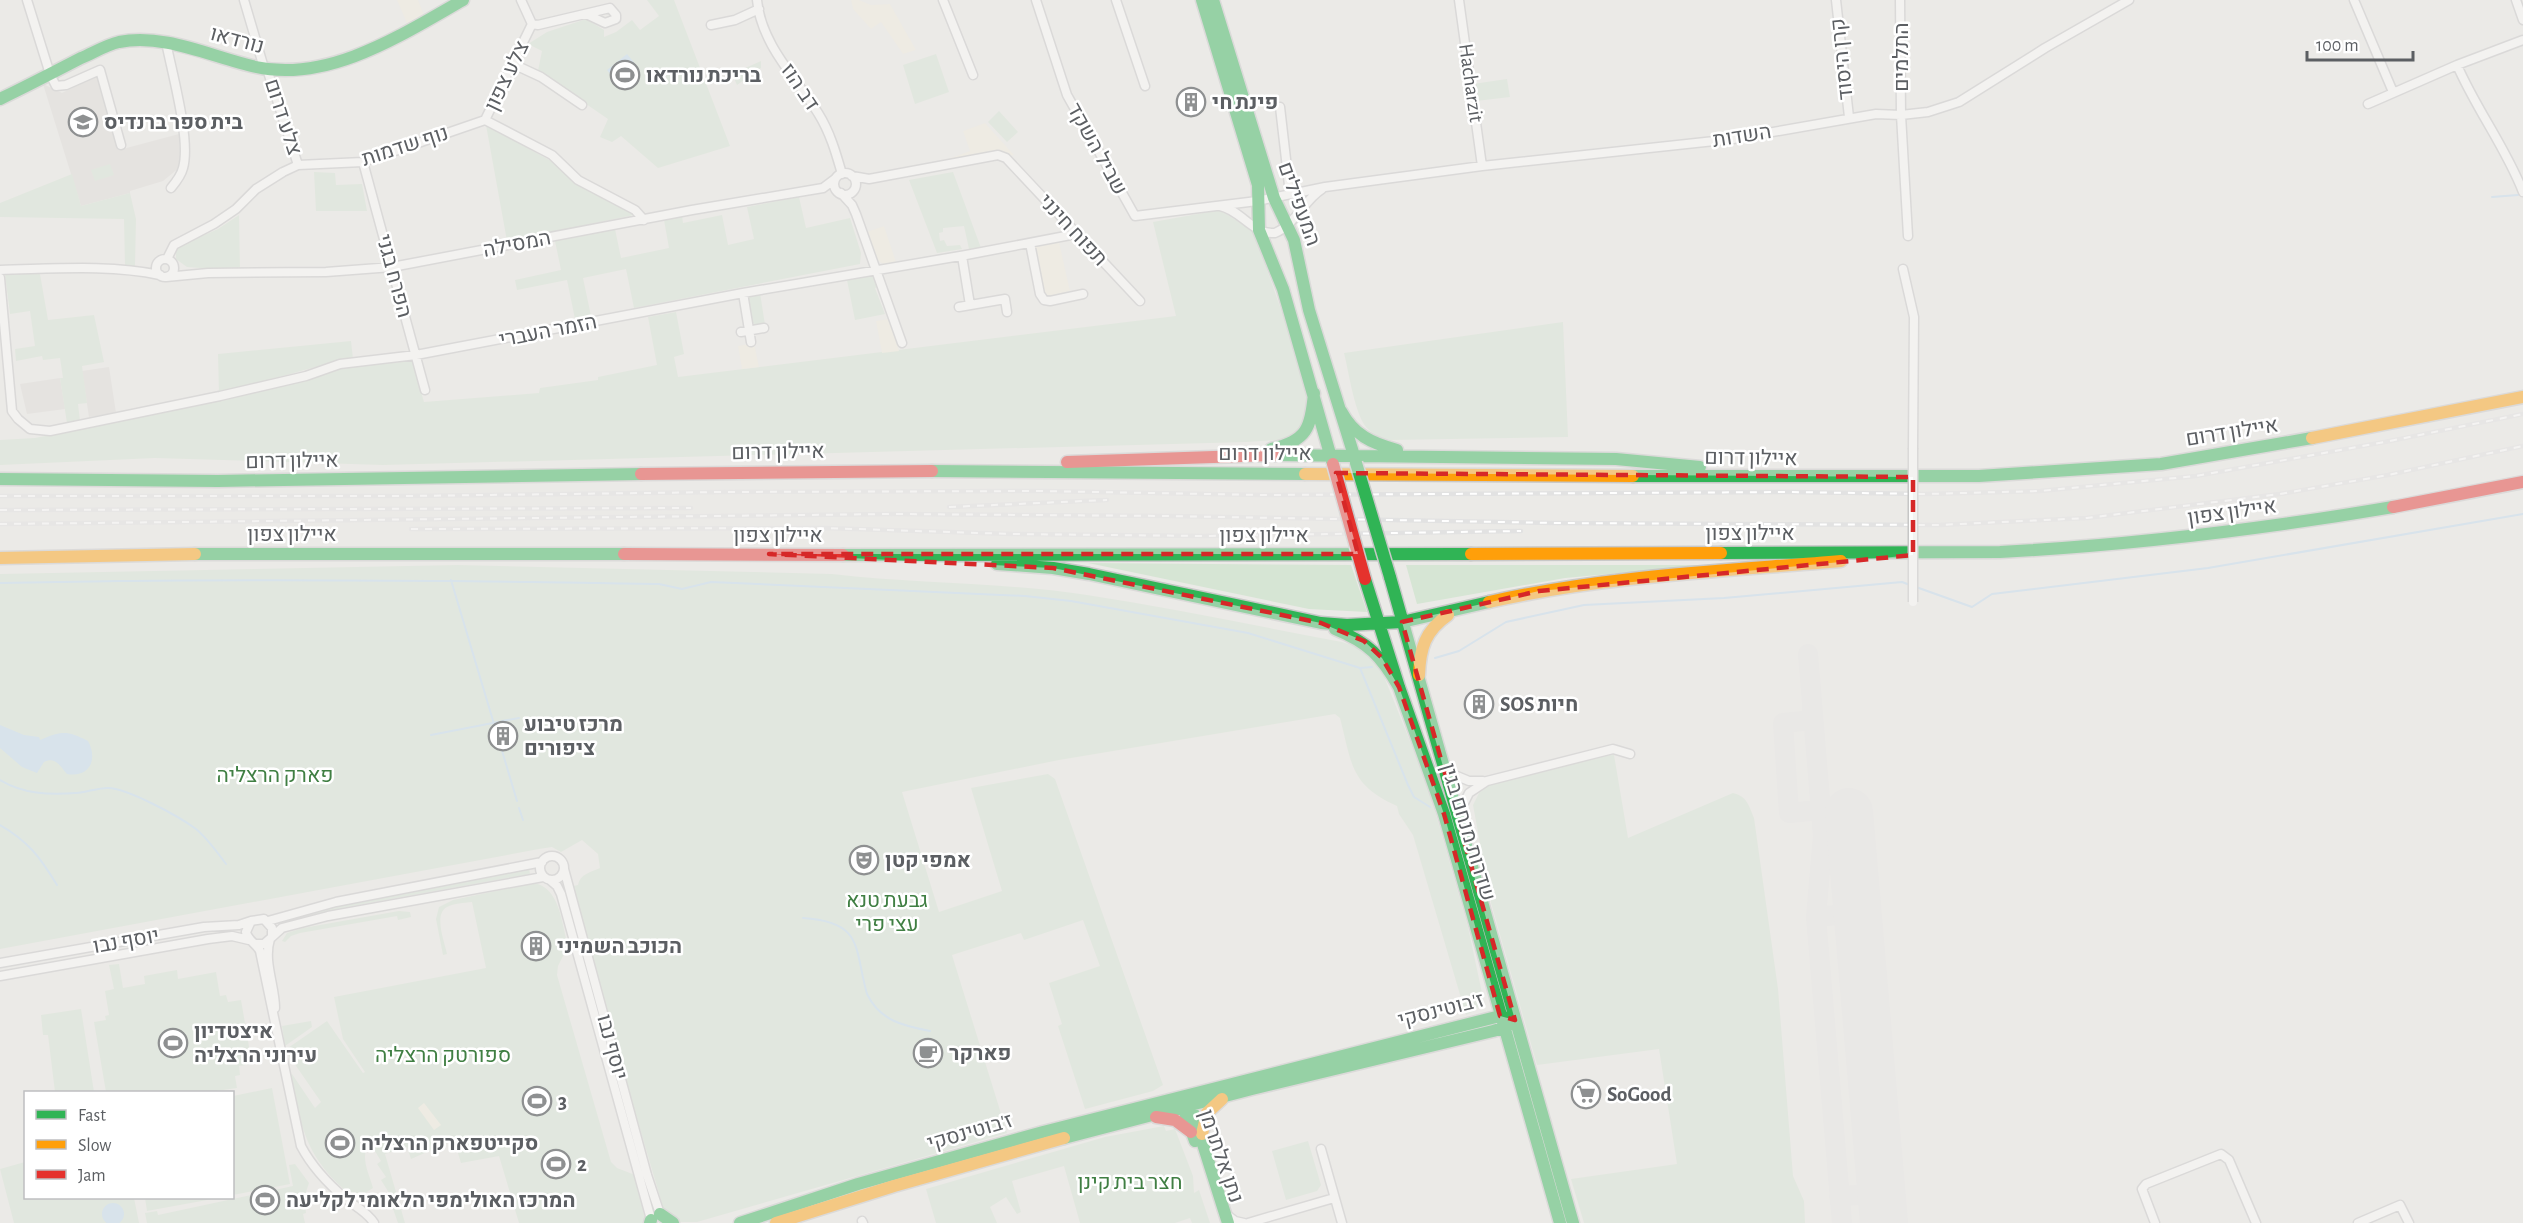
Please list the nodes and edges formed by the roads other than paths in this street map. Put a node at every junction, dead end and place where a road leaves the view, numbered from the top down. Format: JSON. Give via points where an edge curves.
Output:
{"nodes":[{"id":1,"x":27,"y":0,"type":"edge"},
{"id":2,"x":244,"y":0,"type":"edge"},
{"id":3,"x":463,"y":0,"type":"edge"},
{"id":4,"x":520,"y":0,"type":"edge"},
{"id":5,"x":943,"y":0,"type":"edge"},
{"id":6,"x":1036,"y":0,"type":"edge"},
{"id":7,"x":1116,"y":0,"type":"edge"},
{"id":8,"x":1202,"y":0,"type":"edge"},
{"id":9,"x":1213,"y":0,"type":"edge"},
{"id":10,"x":1459,"y":0,"type":"edge"},
{"id":11,"x":1836,"y":0,"type":"edge"},
{"id":12,"x":1900,"y":0,"type":"edge"},
{"id":13,"x":2129,"y":0,"type":"edge"},
{"id":14,"x":2354,"y":0,"type":"edge"},
{"id":15,"x":2516,"y":0,"type":"edge"},
{"id":16,"x":758,"y":5,"type":"edge"},
{"id":17,"x":586,"y":14,"type":"dead end"},
{"id":18,"x":2523,"y":20,"type":"edge"},
{"id":19,"x":532,"y":24,"type":"junction"},
{"id":20,"x":711,"y":26,"type":"dead end"},
{"id":21,"x":2523,"y":40,"type":"edge"},
{"id":22,"x":166,"y":42,"type":"junction"},
{"id":23,"x":513,"y":64,"type":"junction"},
{"id":24,"x":2457,"y":65,"type":"junction"},
{"id":25,"x":266,"y":69,"type":"junction"},
{"id":26,"x":50,"y":74,"type":"junction"},
{"id":27,"x":973,"y":75,"type":"dead end"},
{"id":28,"x":1145,"y":86,"type":"dead end"},
{"id":29,"x":2393,"y":92,"type":"junction"},
{"id":30,"x":0,"y":99,"type":"edge"},
{"id":31,"x":2368,"y":104,"type":"dead end"},
{"id":32,"x":582,"y":105,"type":"dead end"},
{"id":33,"x":1280,"y":107,"type":"dead end"},
{"id":34,"x":1901,"y":115,"type":"junction"},
{"id":35,"x":1849,"y":117,"type":"junction"},
{"id":36,"x":485,"y":120,"type":"junction"},
{"id":37,"x":122,"y":145,"type":"dead end"},
{"id":38,"x":363,"y":162,"type":"junction"},
{"id":39,"x":298,"y":165,"type":"junction"},
{"id":40,"x":1482,"y":166,"type":"junction"},
{"id":41,"x":839,"y":176,"type":"junction"},
{"id":42,"x":852,"y":176,"type":"junction"},
{"id":43,"x":869,"y":179,"type":"junction"},
{"id":44,"x":1325,"y":187,"type":"junction"},
{"id":45,"x":171,"y":188,"type":"dead end"},
{"id":46,"x":823,"y":188,"type":"junction"},
{"id":47,"x":854,"y":189,"type":"junction"},
{"id":48,"x":839,"y":192,"type":"junction"},
{"id":49,"x":2523,"y":192,"type":"edge"},
{"id":50,"x":1290,"y":194,"type":"junction"},
{"id":51,"x":1274,"y":198,"type":"junction"},
{"id":52,"x":1257,"y":201,"type":"junction"},
{"id":53,"x":1219,"y":206,"type":"junction"},
{"id":54,"x":855,"y":214,"type":"junction"},
{"id":55,"x":644,"y":220,"type":"junction"},
{"id":56,"x":1287,"y":225,"type":"junction"},
{"id":57,"x":1259,"y":230,"type":"junction"},
{"id":58,"x":1076,"y":234,"type":"junction"},
{"id":59,"x":1908,"y":236,"type":"dead end"},
{"id":60,"x":1030,"y":243,"type":"junction"},
{"id":61,"x":962,"y":256,"type":"junction"},
{"id":62,"x":166,"y":262,"type":"junction"},
{"id":63,"x":392,"y":267,"type":"junction"},
{"id":64,"x":876,"y":269,"type":"junction"},
{"id":65,"x":1903,"y":269,"type":"dead end"},
{"id":66,"x":0,"y":270,"type":"edge"},
{"id":67,"x":138,"y":271,"type":"junction"},
{"id":68,"x":208,"y":273,"type":"junction"},
{"id":69,"x":163,"y":276,"type":"junction"},
{"id":70,"x":0,"y":278,"type":"edge"},
{"id":71,"x":742,"y":293,"type":"junction"},
{"id":72,"x":1083,"y":294,"type":"dead end"},
{"id":73,"x":1140,"y":301,"type":"dead end"},
{"id":74,"x":970,"y":305,"type":"junction"},
{"id":75,"x":959,"y":307,"type":"dead end"},
{"id":76,"x":1007,"y":312,"type":"dead end"},
{"id":77,"x":764,"y":328,"type":"dead end"},
{"id":78,"x":745,"y":331,"type":"junction"},
{"id":79,"x":751,"y":342,"type":"dead end"},
{"id":80,"x":902,"y":343,"type":"dead end"},
{"id":81,"x":416,"y":355,"type":"junction"},
{"id":82,"x":425,"y":390,"type":"dead end"},
{"id":83,"x":1314,"y":393,"type":"junction"},
{"id":84,"x":2523,"y":397,"type":"edge"},
{"id":85,"x":1341,"y":411,"type":"junction"},
{"id":86,"x":1238,"y":455,"type":"junction"},
{"id":87,"x":1414,"y":455,"type":"junction"},
{"id":88,"x":1332,"y":460,"type":"junction"},
{"id":89,"x":1356,"y":460,"type":"junction"},
{"id":90,"x":869,"y":470,"type":"junction"},
{"id":91,"x":1810,"y":478,"type":"junction"},
{"id":92,"x":0,"y":479,"type":"edge"},
{"id":93,"x":2523,"y":483,"type":"edge"},
{"id":94,"x":1945,"y":552,"type":"junction"},
{"id":95,"x":769,"y":554,"type":"junction"},
{"id":96,"x":0,"y":558,"type":"edge"},
{"id":97,"x":1913,"y":602,"type":"dead end"},
{"id":98,"x":1454,"y":612,"type":"junction"},
{"id":99,"x":1402,"y":622,"type":"junction"},
{"id":100,"x":1321,"y":623,"type":"junction"},
{"id":101,"x":1378,"y":624,"type":"junction"},
{"id":102,"x":1419,"y":675,"type":"junction"},
{"id":103,"x":1399,"y":687,"type":"junction"},
{"id":104,"x":1630,"y":754,"type":"dead end"},
{"id":105,"x":1445,"y":771,"type":"junction"},
{"id":106,"x":1487,"y":781,"type":"junction"},
{"id":107,"x":1458,"y":815,"type":"junction"},
{"id":108,"x":542,"y":862,"type":"junction"},
{"id":109,"x":564,"y":869,"type":"junction"},
{"id":110,"x":547,"y":878,"type":"junction"},
{"id":111,"x":251,"y":921,"type":"junction"},
{"id":112,"x":268,"y":921,"type":"junction"},
{"id":113,"x":271,"y":938,"type":"junction"},
{"id":114,"x":253,"y":942,"type":"junction"},
{"id":115,"x":0,"y":963,"type":"edge"},
{"id":116,"x":0,"y":976,"type":"edge"},
{"id":117,"x":1493,"y":988,"type":"junction"},
{"id":118,"x":273,"y":1016,"type":"junction"},
{"id":119,"x":1515,"y":1020,"type":"junction"},
{"id":120,"x":1502,"y":1022,"type":"junction"},
{"id":121,"x":1471,"y":1029,"type":"junction"},
{"id":122,"x":1511,"y":1053,"type":"junction"},
{"id":123,"x":1229,"y":1095,"type":"junction"},
{"id":124,"x":1187,"y":1102,"type":"junction"},
{"id":125,"x":1143,"y":1117,"type":"junction"},
{"id":126,"x":1197,"y":1136,"type":"junction"},
{"id":127,"x":1321,"y":1149,"type":"dead end"},
{"id":128,"x":1334,"y":1197,"type":"junction"},
{"id":129,"x":1225,"y":1220,"type":"edge"},
{"id":130,"x":655,"y":1221,"type":"edge"},
{"id":131,"x":374,"y":1223,"type":"edge"},
{"id":132,"x":673,"y":1223,"type":"edge"},
{"id":133,"x":740,"y":1223,"type":"edge"},
{"id":134,"x":776,"y":1223,"type":"edge"},
{"id":135,"x":1246,"y":1223,"type":"edge"},
{"id":136,"x":1342,"y":1223,"type":"edge"},
{"id":137,"x":1560,"y":1223,"type":"edge"},
{"id":138,"x":1574,"y":1223,"type":"edge"},
{"id":139,"x":2155,"y":1223,"type":"edge"},
{"id":140,"x":2256,"y":1223,"type":"edge"},
{"id":141,"x":2358,"y":1223,"type":"edge"},
{"id":142,"x":2409,"y":1223,"type":"edge"}],
"edges":[{"from":1,"to":26,"type":"street"},
{"from":2,"to":25,"type":"street","name":"צלע דרום"},
{"from":3,"to":25,"type":"main road","name":"נורדאו","via":[[347,60],[313,68]]},
{"from":4,"to":19,"type":"street","name":"צלע צפון"},
{"from":5,"to":27,"type":"street"},
{"from":6,"to":53,"type":"street","name":"שביל השקד","via":[[1067,95],[1135,216]]},
{"from":7,"to":28,"type":"street"},
{"from":8,"to":52,"type":"main road","name":"המעפילים","via":[[1254,165]]},
{"from":9,"to":51,"type":"main road","name":"המעפילים"},
{"from":10,"to":40,"type":"street","name":"Hacharzit"},
{"from":11,"to":35,"type":"street","name":"קרן היסוד"},
{"from":12,"to":34,"type":"street","name":"התלמים"},
{"from":13,"to":34,"type":"street","name":"השדות","via":[[1959,102]]},
{"from":14,"to":29,"type":"street"},
{"from":15,"to":18,"type":"street"},
{"from":16,"to":20,"type":"street","via":[[735,20]]},
{"from":16,"to":41,"type":"street","name":"דב הוז","via":[[778,55],[827,130]]},
{"from":17,"to":19,"type":"street"},
{"from":19,"to":23,"type":"street","name":"צלע צפון"},
{"from":21,"to":24,"type":"street"},
{"from":22,"to":25,"type":"main road","name":"נורדאו"},
{"from":22,"to":26,"type":"main road","name":"נורדאו","via":[[119,42]]},
{"from":22,"to":45,"type":"street","via":[[184,152],[183,167]]},
{"from":23,"to":32,"type":"street","via":[[541,77]]},
{"from":23,"to":36,"type":"street","name":"צלע צפון"},
{"from":24,"to":29,"type":"street"},
{"from":24,"to":49,"type":"street"},
{"from":25,"to":39,"type":"street","name":"צלע דרום"},
{"from":26,"to":30,"type":"main road","name":"נורדאו"},
{"from":26,"to":37,"type":"street","via":[[56,86],[61,86],[100,70]]},
{"from":29,"to":31,"type":"street"},
{"from":33,"to":50,"type":"street"},
{"from":34,"to":35,"type":"street","name":"השדות"},
{"from":34,"to":59,"type":"street","name":"התלמים"},
{"from":35,"to":40,"type":"street","name":"השדות","via":[[1733,139]]},
{"from":36,"to":38,"type":"street","name":"נוף שדמות"},
{"from":36,"to":55,"type":"street","via":[[552,155],[578,180],[635,210]]},
{"from":38,"to":39,"type":"street","name":"נוף שדמות"},
{"from":38,"to":63,"type":"street","name":"הפרח בגני"},
{"from":39,"to":62,"type":"street","name":"נוף שדמות","via":[[263,184],[214,224],[174,245]]},
{"from":40,"to":44,"type":"street","name":"השדות"},
{"from":41,"to":42,"type":"street"},
{"from":41,"to":46,"type":"street","name":"המסילה"},
{"from":41,"to":48,"type":"street","via":[[835,186]]},
{"from":42,"to":43,"type":"street"},
{"from":42,"to":47,"type":"street","via":[[856,182]]},
{"from":43,"to":47,"type":"street"},
{"from":43,"to":58,"type":"street","name":"תפוח חינני","via":[[998,155],[1006,158]]},
{"from":44,"to":50,"type":"street","name":"השדות"},
{"from":44,"to":56,"type":"street"},
{"from":46,"to":48,"type":"street","name":"המסילה"},
{"from":46,"to":55,"type":"street","name":"המסילה"},
{"from":47,"to":48,"type":"street","via":[[847,194]]},
{"from":47,"to":54,"type":"street"},
{"from":48,"to":54,"type":"street"},
{"from":50,"to":51,"type":"street","name":"השדות"},
{"from":51,"to":52,"type":"street","name":"השדות"},
{"from":51,"to":56,"type":"main road","name":"המעפילים"},
{"from":52,"to":53,"type":"street","name":"שביל השקד"},
{"from":52,"to":57,"type":"main road","name":"המעפילים"},
{"from":53,"to":57,"type":"street"},
{"from":54,"to":64,"type":"street"},
{"from":55,"to":63,"type":"street","name":"המסילה"},
{"from":56,"to":57,"type":"street","via":[[1275,233]]},
{"from":56,"to":85,"type":"main road","name":"המעפילים"},
{"from":57,"to":83,"type":"main road","name":"המעפילים","via":[[1283,289]]},
{"from":58,"to":60,"type":"street","name":"הזמר העברי"},
{"from":58,"to":73,"type":"street","name":"תפוח חינני"},
{"from":60,"to":61,"type":"street","name":"הזמר העברי"},
{"from":60,"to":72,"type":"street","via":[[1044,300]]},
{"from":61,"to":64,"type":"street","name":"הזמר העברי"},
{"from":61,"to":74,"type":"street"},
{"from":62,"to":67,"type":"street","name":"המסילה"},
{"from":62,"to":68,"type":"street","name":"המסילה"},
{"from":62,"to":69,"type":"street","via":[[157,271]]},
{"from":62,"to":69,"type":"street","via":[[173,273]]},
{"from":63,"to":68,"type":"street","name":"המסילה","via":[[303,273]]},
{"from":63,"to":81,"type":"street","name":"הפרח בגני"},
{"from":64,"to":71,"type":"street","name":"הזמר העברי"},
{"from":64,"to":80,"type":"street"},
{"from":65,"to":97,"type":"street","bridge":true,"via":[[1914,318]]},
{"from":66,"to":67,"type":"street","name":"המסילה"},
{"from":67,"to":69,"type":"street","name":"המסילה"},
{"from":68,"to":69,"type":"street","name":"המסילה"},
{"from":70,"to":81,"type":"street","name":"הזמר העברי","via":[[12,411],[23,424],[38,432],[220,396],[332,366]]},
{"from":71,"to":78,"type":"street"},
{"from":71,"to":81,"type":"street","name":"הזמר העברי"},
{"from":74,"to":75,"type":"street"},
{"from":74,"to":76,"type":"street","via":[[1005,299]]},
{"from":77,"to":78,"type":"street"},
{"from":78,"to":79,"type":"street"},
{"from":81,"to":82,"type":"street","name":"הפרח בגני"},
{"from":83,"to":86,"type":"main road","via":[[1310,423],[1300,440]]},
{"from":83,"to":88,"type":"main road","name":"המעפילים"},
{"from":84,"to":91,"type":"main road","name":"איילון דרום","via":[[2161,464],[1978,476]]},
{"from":85,"to":87,"type":"main road","via":[[1352,430],[1364,440]]},
{"from":85,"to":89,"type":"main road","name":"המעפילים"},
{"from":86,"to":88,"type":"main road"},
{"from":86,"to":90,"type":"main road"},
{"from":87,"to":89,"type":"main road"},
{"from":87,"to":91,"type":"main road","via":[[1616,459]]},
{"from":88,"to":89,"type":"main road"},
{"from":88,"to":101,"type":"main road","name":"שדרות מנחם בגין","bridge":true},
{"from":89,"to":99,"type":"main road","name":"שדרות מנחם בגין","bridge":true},
{"from":90,"to":91,"type":"main road","name":"איילון דרום"},
{"from":90,"to":92,"type":"main road","name":"איילון דרום","via":[[218,481]]},
{"from":93,"to":94,"type":"main road","name":"איילון צפון","via":[[2169,541]]},
{"from":94,"to":95,"type":"main road","name":"איילון צפון"},
{"from":94,"to":98,"type":"main road","via":[[1682,574],[1539,591]]},
{"from":95,"to":96,"type":"main road","name":"איילון צפון","via":[[190,554]]},
{"from":95,"to":100,"type":"main road","via":[[1053,568]]},
{"from":98,"to":99,"type":"main road"},
{"from":98,"to":102,"type":"main road","via":[[1426,633],[1420,647]]},
{"from":99,"to":101,"type":"main road"},
{"from":99,"to":102,"type":"main road","name":"שדרות מנחם בגין"},
{"from":100,"to":101,"type":"main road"},
{"from":100,"to":103,"type":"main road","via":[[1371,646]]},
{"from":101,"to":103,"type":"main road","name":"שדרות מנחם בגין"},
{"from":102,"to":105,"type":"main road","name":"שדרות מנחם בגין"},
{"from":103,"to":117,"type":"main road","name":"שדרות מנחם בגין","via":[[1444,814]]},
{"from":104,"to":106,"type":"street","via":[[1613,749]]},
{"from":105,"to":106,"type":"street","via":[[1469,781]]},
{"from":105,"to":107,"type":"main road","name":"שדרות מנחם בגין"},
{"from":106,"to":107,"type":"street","via":[[1469,793]]},
{"from":107,"to":119,"type":"main road","name":"שדרות מנחם בגין"},
{"from":108,"to":109,"type":"street","via":[[555,857]]},
{"from":108,"to":110,"type":"street","via":[[540,870]]},
{"from":108,"to":112,"type":"street","via":[[336,902]]},
{"from":109,"to":110,"type":"street","via":[[558,879]]},
{"from":109,"to":130,"type":"street","name":"יוסף נבו","via":[[647,1175]]},
{"from":110,"to":113,"type":"street","via":[[319,918],[282,928]]},
{"from":110,"to":130,"type":"street","name":"יוסף נבו","via":[[561,894]]},
{"from":111,"to":112,"type":"street"},
{"from":111,"to":114,"type":"street","via":[[246,932]]},
{"from":111,"to":115,"type":"street","name":"יוסף נבו"},
{"from":112,"to":113,"type":"street"},
{"from":113,"to":114,"type":"street","via":[[264,944]]},
{"from":113,"to":118,"type":"street","via":[[268,951],[275,992]]},
{"from":114,"to":116,"type":"street","name":"יוסף נבו","via":[[232,936],[208,939]]},
{"from":114,"to":118,"type":"street","via":[[260,951]]},
{"from":117,"to":120,"type":"main road","name":"שדרות מנחם בגין"},
{"from":117,"to":121,"type":"main road","via":[[1490,1010]]},
{"from":118,"to":131,"type":"street","via":[[301,1146],[322,1177]]},
{"from":119,"to":120,"type":"main road","name":"ז'בוטינסקי"},
{"from":119,"to":138,"type":"main road","name":"שדרות מנחם בגין"},
{"from":120,"to":121,"type":"main road","name":"ז'בוטינסקי"},
{"from":120,"to":122,"type":"main road","name":"שדרות מנחם בגין"},
{"from":121,"to":122,"type":"main road","via":[[1495,1038]]},
{"from":121,"to":123,"type":"main road","name":"ז'בוטינסקי"},
{"from":121,"to":124,"type":"main road","name":"ז'בוטינסקי"},
{"from":122,"to":137,"type":"main road","name":"שדרות מנחם בגין"},
{"from":123,"to":124,"type":"main road","name":"ז'בוטינסקי"},
{"from":123,"to":126,"type":"main road","via":[[1207,1113]]},
{"from":124,"to":125,"type":"main road","name":"ז'בוטינסקי"},
{"from":124,"to":126,"type":"main road","name":"נתן אלתרמן"},
{"from":124,"to":133,"type":"main road","name":"ז'בוטינסקי","via":[[874,1179]]},
{"from":125,"to":126,"type":"main road","via":[[1172,1119]]},
{"from":125,"to":134,"type":"main road","name":"ז'בוטינסקי","via":[[889,1187]]},
{"from":126,"to":129,"type":"main road","name":"נתן אלתרמן"},
{"from":127,"to":128,"type":"street"},
{"from":128,"to":135,"type":"street"},
{"from":128,"to":136,"type":"street"},
{"from":129,"to":135,"type":"street"},
{"from":130,"to":132,"type":"main road"},
{"from":139,"to":140,"type":"street","via":[[2142,1189],[2146,1184],[2222,1154],[2229,1160]]},
{"from":141,"to":142,"type":"street","via":[[2400,1205]]}]}
